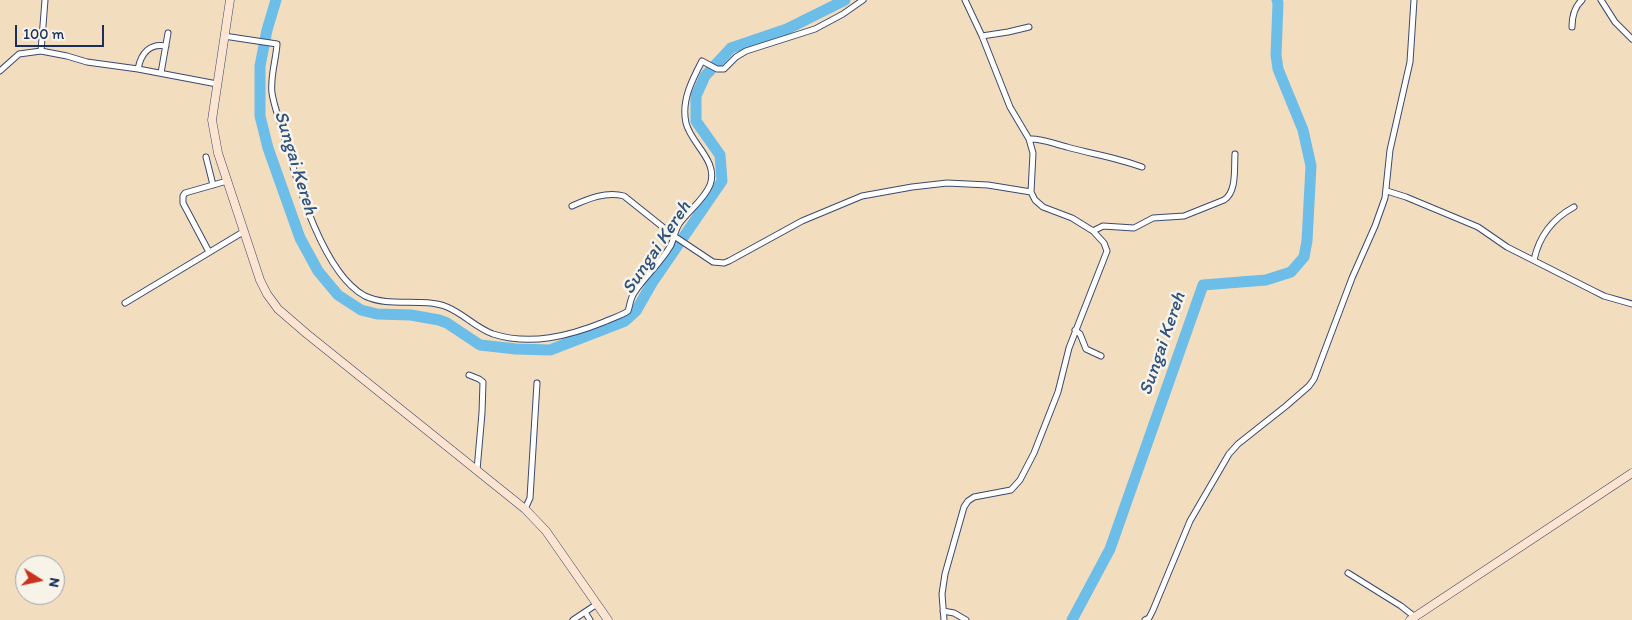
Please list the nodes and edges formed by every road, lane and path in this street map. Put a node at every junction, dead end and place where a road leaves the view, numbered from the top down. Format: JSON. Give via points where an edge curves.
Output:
{"nodes":[{"id":1,"x":45,"y":0,"type":"edge"},
{"id":2,"x":230,"y":0,"type":"edge"},
{"id":3,"x":863,"y":0,"type":"edge"},
{"id":4,"x":965,"y":0,"type":"edge"},
{"id":5,"x":1414,"y":0,"type":"edge"},
{"id":6,"x":1582,"y":0,"type":"edge"},
{"id":7,"x":1601,"y":0,"type":"edge"},
{"id":8,"x":1029,"y":27,"type":"dead end"},
{"id":9,"x":1572,"y":27,"type":"dead end"},
{"id":10,"x":168,"y":33,"type":"dead end"},
{"id":11,"x":224,"y":36,"type":"junction"},
{"id":12,"x":982,"y":36,"type":"junction"},
{"id":13,"x":1632,"y":39,"type":"edge"},
{"id":14,"x":166,"y":46,"type":"junction"},
{"id":15,"x":41,"y":52,"type":"junction"},
{"id":16,"x":138,"y":69,"type":"junction"},
{"id":17,"x":0,"y":71,"type":"edge"},
{"id":18,"x":161,"y":73,"type":"junction"},
{"id":19,"x":216,"y":84,"type":"junction"},
{"id":20,"x":1029,"y":138,"type":"junction"},
{"id":21,"x":1235,"y":154,"type":"dead end"},
{"id":22,"x":206,"y":157,"type":"dead end"},
{"id":23,"x":1142,"y":167,"type":"dead end"},
{"id":24,"x":227,"y":181,"type":"junction"},
{"id":25,"x":213,"y":185,"type":"junction"},
{"id":26,"x":1387,"y":191,"type":"junction"},
{"id":27,"x":1031,"y":192,"type":"junction"},
{"id":28,"x":572,"y":206,"type":"dead end"},
{"id":29,"x":1574,"y":207,"type":"dead end"},
{"id":30,"x":244,"y":232,"type":"junction"},
{"id":31,"x":1093,"y":232,"type":"junction"},
{"id":32,"x":676,"y":238,"type":"junction"},
{"id":33,"x":209,"y":252,"type":"junction"},
{"id":34,"x":1534,"y":260,"type":"junction"},
{"id":35,"x":125,"y":303,"type":"dead end"},
{"id":36,"x":1632,"y":304,"type":"edge"},
{"id":37,"x":1075,"y":330,"type":"junction"},
{"id":38,"x":1101,"y":356,"type":"dead end"},
{"id":39,"x":469,"y":375,"type":"dead end"},
{"id":40,"x":537,"y":383,"type":"dead end"},
{"id":41,"x":477,"y":470,"type":"junction"},
{"id":42,"x":1632,"y":473,"type":"edge"},
{"id":43,"x":525,"y":510,"type":"junction"},
{"id":44,"x":1348,"y":573,"type":"dead end"},
{"id":45,"x":597,"y":604,"type":"junction"},
{"id":46,"x":943,"y":611,"type":"junction"},
{"id":47,"x":585,"y":612,"type":"junction"},
{"id":48,"x":1412,"y":618,"type":"edge"},
{"id":49,"x":573,"y":620,"type":"edge"},
{"id":50,"x":590,"y":620,"type":"edge"},
{"id":51,"x":608,"y":620,"type":"edge"},
{"id":52,"x":944,"y":620,"type":"edge"},
{"id":53,"x":966,"y":620,"type":"edge"},
{"id":54,"x":1145,"y":620,"type":"edge"}],
"edges":[{"from":1,"to":15,"type":"street"},
{"from":2,"to":11,"type":"street"},
{"from":3,"to":32,"type":"street","via":[[815,29],[746,51],[726,68],[717,69],[702,61],[687,94],[685,110],[686,123],[709,162],[711,181],[678,226]]},
{"from":4,"to":12,"type":"street"},
{"from":5,"to":26,"type":"street","via":[[1410,62],[1390,150]]},
{"from":6,"to":9,"type":"street","via":[[1573,13]]},
{"from":7,"to":13,"type":"street","via":[[1615,22]]},
{"from":8,"to":12,"type":"street"},
{"from":10,"to":14,"type":"street"},
{"from":11,"to":19,"type":"street"},
{"from":11,"to":32,"type":"street","via":[[276,44],[272,91],[291,162],[322,245],[352,286],[364,295],[378,300],[428,303],[448,308],[482,329],[502,336],[529,339],[558,337],[626,313],[634,294]]},
{"from":12,"to":20,"type":"street","via":[[1010,107]]},
{"from":14,"to":16,"type":"street","via":[[152,46],[140,59]]},
{"from":14,"to":18,"type":"street"},
{"from":15,"to":16,"type":"street"},
{"from":15,"to":17,"type":"street","via":[[19,54]]},
{"from":16,"to":18,"type":"street"},
{"from":18,"to":19,"type":"street"},
{"from":19,"to":24,"type":"street","via":[[212,124]]},
{"from":20,"to":23,"type":"street"},
{"from":20,"to":27,"type":"street"},
{"from":21,"to":31,"type":"street","via":[[1232,190],[1228,198],[1184,216],[1154,218],[1134,228],[1103,226]]},
{"from":22,"to":25,"type":"street"},
{"from":24,"to":25,"type":"street"},
{"from":24,"to":30,"type":"street"},
{"from":25,"to":33,"type":"street","via":[[186,193],[182,199]]},
{"from":26,"to":34,"type":"street","via":[[1478,227],[1507,247]]},
{"from":26,"to":54,"type":"street","via":[[1313,381],[1229,454],[1190,521],[1153,610]]},
{"from":27,"to":31,"type":"street","via":[[1038,204],[1072,218]]},
{"from":27,"to":32,"type":"street","via":[[947,183],[862,196],[802,221],[724,263],[713,262]]},
{"from":28,"to":32,"type":"street","via":[[596,196],[621,195]]},
{"from":29,"to":34,"type":"street","via":[[1547,228]]},
{"from":30,"to":33,"type":"street"},
{"from":30,"to":41,"type":"street","via":[[260,280],[278,308],[334,357]]},
{"from":31,"to":37,"type":"street","via":[[1108,251]]},
{"from":33,"to":35,"type":"street"},
{"from":34,"to":36,"type":"street","via":[[1599,294]]},
{"from":37,"to":38,"type":"street","via":[[1086,349]]},
{"from":37,"to":46,"type":"street","via":[[1058,392],[1020,480],[1010,490],[974,497],[965,504],[945,574]]},
{"from":39,"to":41,"type":"street","via":[[483,382]]},
{"from":40,"to":43,"type":"street","via":[[530,498]]},
{"from":41,"to":43,"type":"street"},
{"from":42,"to":48,"type":"street"},
{"from":43,"to":45,"type":"street","via":[[546,531]]},
{"from":44,"to":48,"type":"street","via":[[1401,606]]},
{"from":45,"to":47,"type":"street"},
{"from":45,"to":51,"type":"street"},
{"from":46,"to":52,"type":"street"},
{"from":46,"to":53,"type":"street"},
{"from":47,"to":49,"type":"street"},
{"from":47,"to":50,"type":"street"}]}
